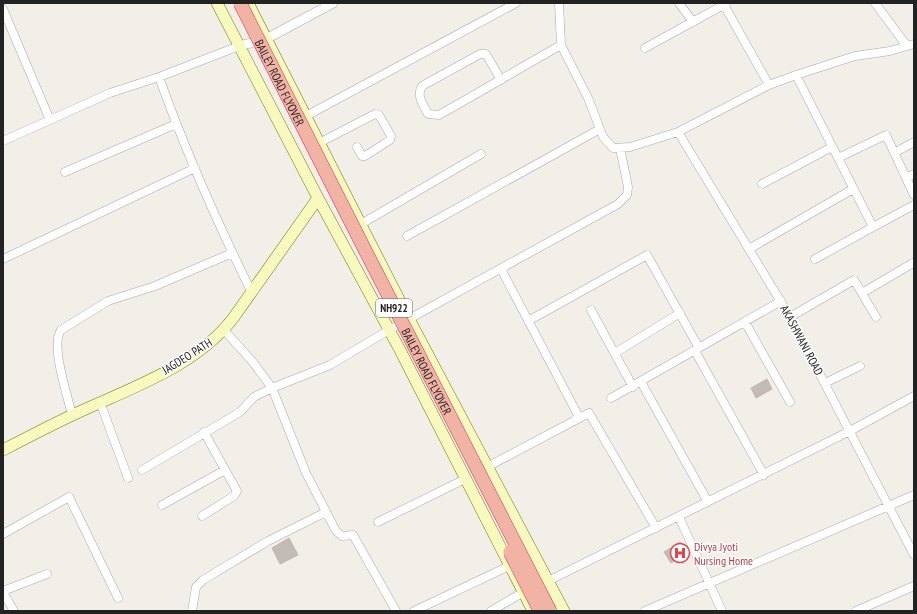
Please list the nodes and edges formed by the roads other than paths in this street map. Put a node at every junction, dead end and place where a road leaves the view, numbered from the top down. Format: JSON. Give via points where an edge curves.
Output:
{"nodes":[{"id":1,"x":217,"y":3,"type":"edge"},
{"id":2,"x":232,"y":3,"type":"edge"},
{"id":3,"x":240,"y":3,"type":"edge"},
{"id":4,"x":248,"y":3,"type":"edge"},
{"id":5,"x":333,"y":3,"type":"edge"},
{"id":6,"x":516,"y":3,"type":"edge"},
{"id":7,"x":559,"y":3,"type":"edge"},
{"id":8,"x":679,"y":3,"type":"edge"},
{"id":9,"x":875,"y":3,"type":"edge"},
{"id":10,"x":726,"y":4,"type":"edge"},
{"id":11,"x":3,"y":9,"type":"edge"},
{"id":12,"x":693,"y":22,"type":"junction"},
{"id":13,"x":266,"y":39,"type":"junction"},
{"id":14,"x":561,"y":45,"type":"junction"},
{"id":15,"x":910,"y":45,"type":"edge"},
{"id":16,"x":239,"y":46,"type":"junction"},
{"id":17,"x":645,"y":48,"type":"dead end"},
{"id":18,"x":796,"y":75,"type":"junction"},
{"id":19,"x":159,"y":77,"type":"junction"},
{"id":20,"x":501,"y":80,"type":"junction"},
{"id":21,"x":769,"y":85,"type":"junction"},
{"id":22,"x":306,"y":116,"type":"junction"},
{"id":23,"x":50,"y":120,"type":"junction"},
{"id":24,"x":176,"y":124,"type":"junction"},
{"id":25,"x":600,"y":129,"type":"junction"},
{"id":26,"x":678,"y":132,"type":"junction"},
{"id":27,"x":3,"y":141,"type":"edge"},
{"id":28,"x":914,"y":142,"type":"edge"},
{"id":29,"x":319,"y":143,"type":"junction"},
{"id":30,"x":357,"y":147,"type":"dead end"},
{"id":31,"x":832,"y":147,"type":"junction"},
{"id":32,"x":620,"y":148,"type":"junction"},
{"id":33,"x":894,"y":152,"type":"junction"},
{"id":34,"x":325,"y":154,"type":"junction"},
{"id":35,"x":481,"y":154,"type":"dead end"},
{"id":36,"x":838,"y":158,"type":"junction"},
{"id":37,"x":301,"y":166,"type":"junction"},
{"id":38,"x":195,"y":168,"type":"junction"},
{"id":39,"x":65,"y":172,"type":"dead end"},
{"id":40,"x":914,"y":174,"type":"edge"},
{"id":41,"x":906,"y":178,"type":"junction"},
{"id":42,"x":762,"y":184,"type":"dead end"},
{"id":43,"x":853,"y":189,"type":"junction"},
{"id":44,"x":914,"y":195,"type":"edge"},
{"id":45,"x":318,"y":198,"type":"junction"},
{"id":46,"x":350,"y":202,"type":"junction"},
{"id":47,"x":914,"y":205,"type":"edge"},
{"id":48,"x":327,"y":214,"type":"junction"},
{"id":49,"x":361,"y":224,"type":"junction"},
{"id":50,"x":873,"y":227,"type":"junction"},
{"id":51,"x":407,"y":236,"type":"dead end"},
{"id":52,"x":749,"y":249,"type":"junction"},
{"id":53,"x":232,"y":253,"type":"junction"},
{"id":54,"x":3,"y":259,"type":"edge"},
{"id":55,"x":815,"y":260,"type":"dead end"},
{"id":56,"x":913,"y":264,"type":"edge"},
{"id":57,"x":500,"y":269,"type":"junction"},
{"id":58,"x":251,"y":291,"type":"junction"},
{"id":59,"x":862,"y":293,"type":"junction"},
{"id":60,"x":781,"y":301,"type":"junction"},
{"id":61,"x":591,"y":310,"type":"dead end"},
{"id":62,"x":680,"y":314,"type":"junction"},
{"id":63,"x":790,"y":317,"type":"junction"},
{"id":64,"x":876,"y":317,"type":"dead end"},
{"id":65,"x":409,"y":319,"type":"junction"},
{"id":66,"x":528,"y":321,"type":"junction"},
{"id":67,"x":745,"y":322,"type":"junction"},
{"id":68,"x":224,"y":330,"type":"junction"},
{"id":69,"x":389,"y":330,"type":"junction"},
{"id":70,"x":697,"y":350,"type":"junction"},
{"id":71,"x":614,"y":353,"type":"junction"},
{"id":72,"x":860,"y":366,"type":"dead end"},
{"id":73,"x":641,"y":382,"type":"junction"},
{"id":74,"x":825,"y":383,"type":"junction"},
{"id":75,"x":633,"y":387,"type":"junction"},
{"id":76,"x":272,"y":388,"type":"junction"},
{"id":77,"x":914,"y":396,"type":"edge"},
{"id":78,"x":611,"y":398,"type":"dead end"},
{"id":79,"x":100,"y":402,"type":"junction"},
{"id":80,"x":790,"y":402,"type":"dead end"},
{"id":81,"x":72,"y":415,"type":"junction"},
{"id":82,"x":579,"y":417,"type":"junction"},
{"id":83,"x":850,"y":431,"type":"junction"},
{"id":84,"x":204,"y":432,"type":"junction"},
{"id":85,"x":3,"y":450,"type":"edge"},
{"id":86,"x":487,"y":468,"type":"junction"},
{"id":87,"x":142,"y":470,"type":"dead end"},
{"id":88,"x":225,"y":470,"type":"junction"},
{"id":89,"x":764,"y":475,"type":"junction"},
{"id":90,"x":128,"y":478,"type":"dead end"},
{"id":91,"x":464,"y":479,"type":"junction"},
{"id":92,"x":914,"y":495,"type":"edge"},
{"id":93,"x":708,"y":502,"type":"junction"},
{"id":94,"x":162,"y":505,"type":"dead end"},
{"id":95,"x":889,"y":507,"type":"junction"},
{"id":96,"x":326,"y":512,"type":"junction"},
{"id":97,"x":202,"y":516,"type":"dead end"},
{"id":98,"x":679,"y":516,"type":"junction"},
{"id":99,"x":378,"y":522,"type":"dead end"},
{"id":100,"x":656,"y":528,"type":"junction"},
{"id":101,"x":3,"y":534,"type":"edge"},
{"id":102,"x":914,"y":555,"type":"edge"},
{"id":103,"x":509,"y":566,"type":"junction"},
{"id":104,"x":47,"y":574,"type":"dead end"},
{"id":105,"x":548,"y":581,"type":"junction"},
{"id":106,"x":710,"y":583,"type":"junction"},
{"id":107,"x":914,"y":586,"type":"edge"},
{"id":108,"x":3,"y":591,"type":"edge"},
{"id":109,"x":523,"y":592,"type":"junction"},
{"id":110,"x":118,"y":598,"type":"dead end"},
{"id":111,"x":14,"y":611,"type":"edge"},
{"id":112,"x":192,"y":611,"type":"edge"},
{"id":113,"x":396,"y":611,"type":"edge"},
{"id":114,"x":414,"y":611,"type":"edge"},
{"id":115,"x":491,"y":611,"type":"edge"},
{"id":116,"x":533,"y":611,"type":"edge"},
{"id":117,"x":540,"y":611,"type":"edge"},
{"id":118,"x":550,"y":611,"type":"edge"},
{"id":119,"x":564,"y":611,"type":"edge"},
{"id":120,"x":645,"y":611,"type":"edge"},
{"id":121,"x":722,"y":611,"type":"edge"},
{"id":122,"x":856,"y":611,"type":"edge"}],
"edges":[{"from":1,"to":16,"type":"main road"},
{"from":2,"to":117,"type":"highway","name":"BAILEY ROAD FLYOVER","number":"NH922","bridge":true},
{"from":3,"to":118,"type":"highway","name":"BAILEY ROAD FLYOVER","number":"NH922","bridge":true},
{"from":4,"to":13,"type":"main road"},
{"from":5,"to":13,"type":"street"},
{"from":6,"to":22,"type":"street"},
{"from":7,"to":14,"type":"street"},
{"from":8,"to":12,"type":"street"},
{"from":9,"to":15,"type":"street","via":[[899,35]]},
{"from":10,"to":12,"type":"street"},
{"from":10,"to":21,"type":"street"},
{"from":11,"to":23,"type":"street"},
{"from":12,"to":17,"type":"street"},
{"from":13,"to":16,"type":"street"},
{"from":13,"to":22,"type":"main road"},
{"from":14,"to":20,"type":"street"},
{"from":14,"to":25,"type":"street","via":[[588,98]]},
{"from":15,"to":18,"type":"street","via":[[855,56]]},
{"from":16,"to":19,"type":"street"},
{"from":16,"to":37,"type":"main road"},
{"from":18,"to":21,"type":"street"},
{"from":18,"to":31,"type":"street"},
{"from":19,"to":23,"type":"street","via":[[110,93]]},
{"from":19,"to":24,"type":"street"},
{"from":20,"to":20,"type":"street","via":[[439,115],[428,114],[420,98],[422,86],[480,54],[486,54]]},
{"from":21,"to":26,"type":"street"},
{"from":22,"to":29,"type":"main road"},
{"from":23,"to":27,"type":"street"},
{"from":24,"to":38,"type":"street"},
{"from":24,"to":39,"type":"street"},
{"from":25,"to":32,"type":"street","via":[[609,145]]},
{"from":25,"to":51,"type":"street"},
{"from":26,"to":32,"type":"street"},
{"from":26,"to":52,"type":"street","name":"AKASHWANI ROAD"},
{"from":28,"to":33,"type":"street"},
{"from":29,"to":30,"type":"street","via":[[375,114],[379,115],[390,140],[365,156],[362,156]]},
{"from":29,"to":34,"type":"main road"},
{"from":31,"to":36,"type":"street"},
{"from":31,"to":42,"type":"street"},
{"from":32,"to":57,"type":"street","via":[[628,187],[627,195],[618,204]]},
{"from":33,"to":36,"type":"street","via":[[886,135]]},
{"from":33,"to":41,"type":"street"},
{"from":34,"to":37,"type":"main road"},
{"from":34,"to":46,"type":"main road"},
{"from":35,"to":49,"type":"street"},
{"from":36,"to":43,"type":"street"},
{"from":37,"to":45,"type":"main road"},
{"from":38,"to":53,"type":"street"},
{"from":38,"to":54,"type":"street"},
{"from":40,"to":41,"type":"street"},
{"from":41,"to":44,"type":"street"},
{"from":43,"to":50,"type":"street"},
{"from":43,"to":52,"type":"street"},
{"from":45,"to":48,"type":"main road"},
{"from":45,"to":58,"type":"main road","name":"JAGDEO PATH"},
{"from":46,"to":48,"type":"main road"},
{"from":46,"to":49,"type":"main road"},
{"from":47,"to":50,"type":"street"},
{"from":48,"to":69,"type":"main road"},
{"from":49,"to":65,"type":"main road"},
{"from":50,"to":55,"type":"street"},
{"from":52,"to":60,"type":"street","name":"AKASHWANI ROAD"},
{"from":53,"to":58,"type":"street"},
{"from":53,"to":81,"type":"street","via":[[155,286],[108,301],[61,330],[57,336],[57,347]]},
{"from":56,"to":59,"type":"street"},
{"from":57,"to":65,"type":"street"},
{"from":57,"to":66,"type":"street"},
{"from":58,"to":68,"type":"main road","name":"JAGDEO PATH"},
{"from":59,"to":63,"type":"street","via":[[854,280]]},
{"from":59,"to":64,"type":"street"},
{"from":60,"to":63,"type":"street","name":"AKASHWANI ROAD"},
{"from":60,"to":67,"type":"street"},
{"from":61,"to":71,"type":"street"},
{"from":62,"to":66,"type":"street","via":[[647,255]]},
{"from":62,"to":70,"type":"street"},
{"from":62,"to":71,"type":"street"},
{"from":63,"to":74,"type":"street","name":"AKASHWANI ROAD"},
{"from":65,"to":69,"type":"street"},
{"from":65,"to":86,"type":"main road"},
{"from":66,"to":82,"type":"street"},
{"from":67,"to":70,"type":"street"},
{"from":67,"to":80,"type":"street"},
{"from":68,"to":76,"type":"street"},
{"from":68,"to":79,"type":"main road","name":"JAGDEO PATH","via":[[188,359]]},
{"from":69,"to":76,"type":"street","via":[[330,365]]},
{"from":69,"to":91,"type":"main road"},
{"from":70,"to":73,"type":"street"},
{"from":70,"to":89,"type":"street"},
{"from":71,"to":75,"type":"street"},
{"from":72,"to":74,"type":"street"},
{"from":73,"to":75,"type":"street"},
{"from":73,"to":93,"type":"street"},
{"from":74,"to":83,"type":"street","name":"AKASHWANI ROAD"},
{"from":75,"to":78,"type":"street"},
{"from":76,"to":84,"type":"street","via":[[252,398],[240,412]]},
{"from":76,"to":96,"type":"street","via":[[306,473]]},
{"from":77,"to":83,"type":"street"},
{"from":79,"to":81,"type":"main road","name":"JAGDEO PATH"},
{"from":79,"to":90,"type":"street"},
{"from":81,"to":85,"type":"main road","name":"JAGDEO PATH"},
{"from":82,"to":86,"type":"street"},
{"from":82,"to":100,"type":"street","via":[[591,414]]},
{"from":83,"to":89,"type":"street"},
{"from":83,"to":95,"type":"street","name":"AKASHWANI ROAD"},
{"from":84,"to":87,"type":"street"},
{"from":84,"to":88,"type":"street"},
{"from":86,"to":105,"type":"main road"},
{"from":88,"to":94,"type":"street"},
{"from":88,"to":97,"type":"street","via":[[236,493]]},
{"from":89,"to":93,"type":"street"},
{"from":91,"to":99,"type":"street"},
{"from":91,"to":103,"type":"main road"},
{"from":92,"to":95,"type":"street"},
{"from":93,"to":98,"type":"street"},
{"from":95,"to":102,"type":"street","name":"AKASHWANI ROAD"},
{"from":95,"to":106,"type":"street"},
{"from":96,"to":112,"type":"street","via":[[268,541],[203,580],[196,587]]},
{"from":96,"to":113,"type":"street","via":[[338,534],[353,535]]},
{"from":98,"to":100,"type":"street"},
{"from":98,"to":106,"type":"street"},
{"from":100,"to":105,"type":"street"},
{"from":101,"to":110,"type":"street","via":[[69,497]]},
{"from":103,"to":109,"type":"main road"},
{"from":103,"to":114,"type":"street"},
{"from":104,"to":108,"type":"street"},
{"from":105,"to":109,"type":"street"},
{"from":105,"to":119,"type":"main road"},
{"from":106,"to":120,"type":"street"},
{"from":106,"to":121,"type":"street"},
{"from":107,"to":122,"type":"street"},
{"from":108,"to":111,"type":"street"},
{"from":109,"to":115,"type":"street"},
{"from":109,"to":116,"type":"main road"}]}
